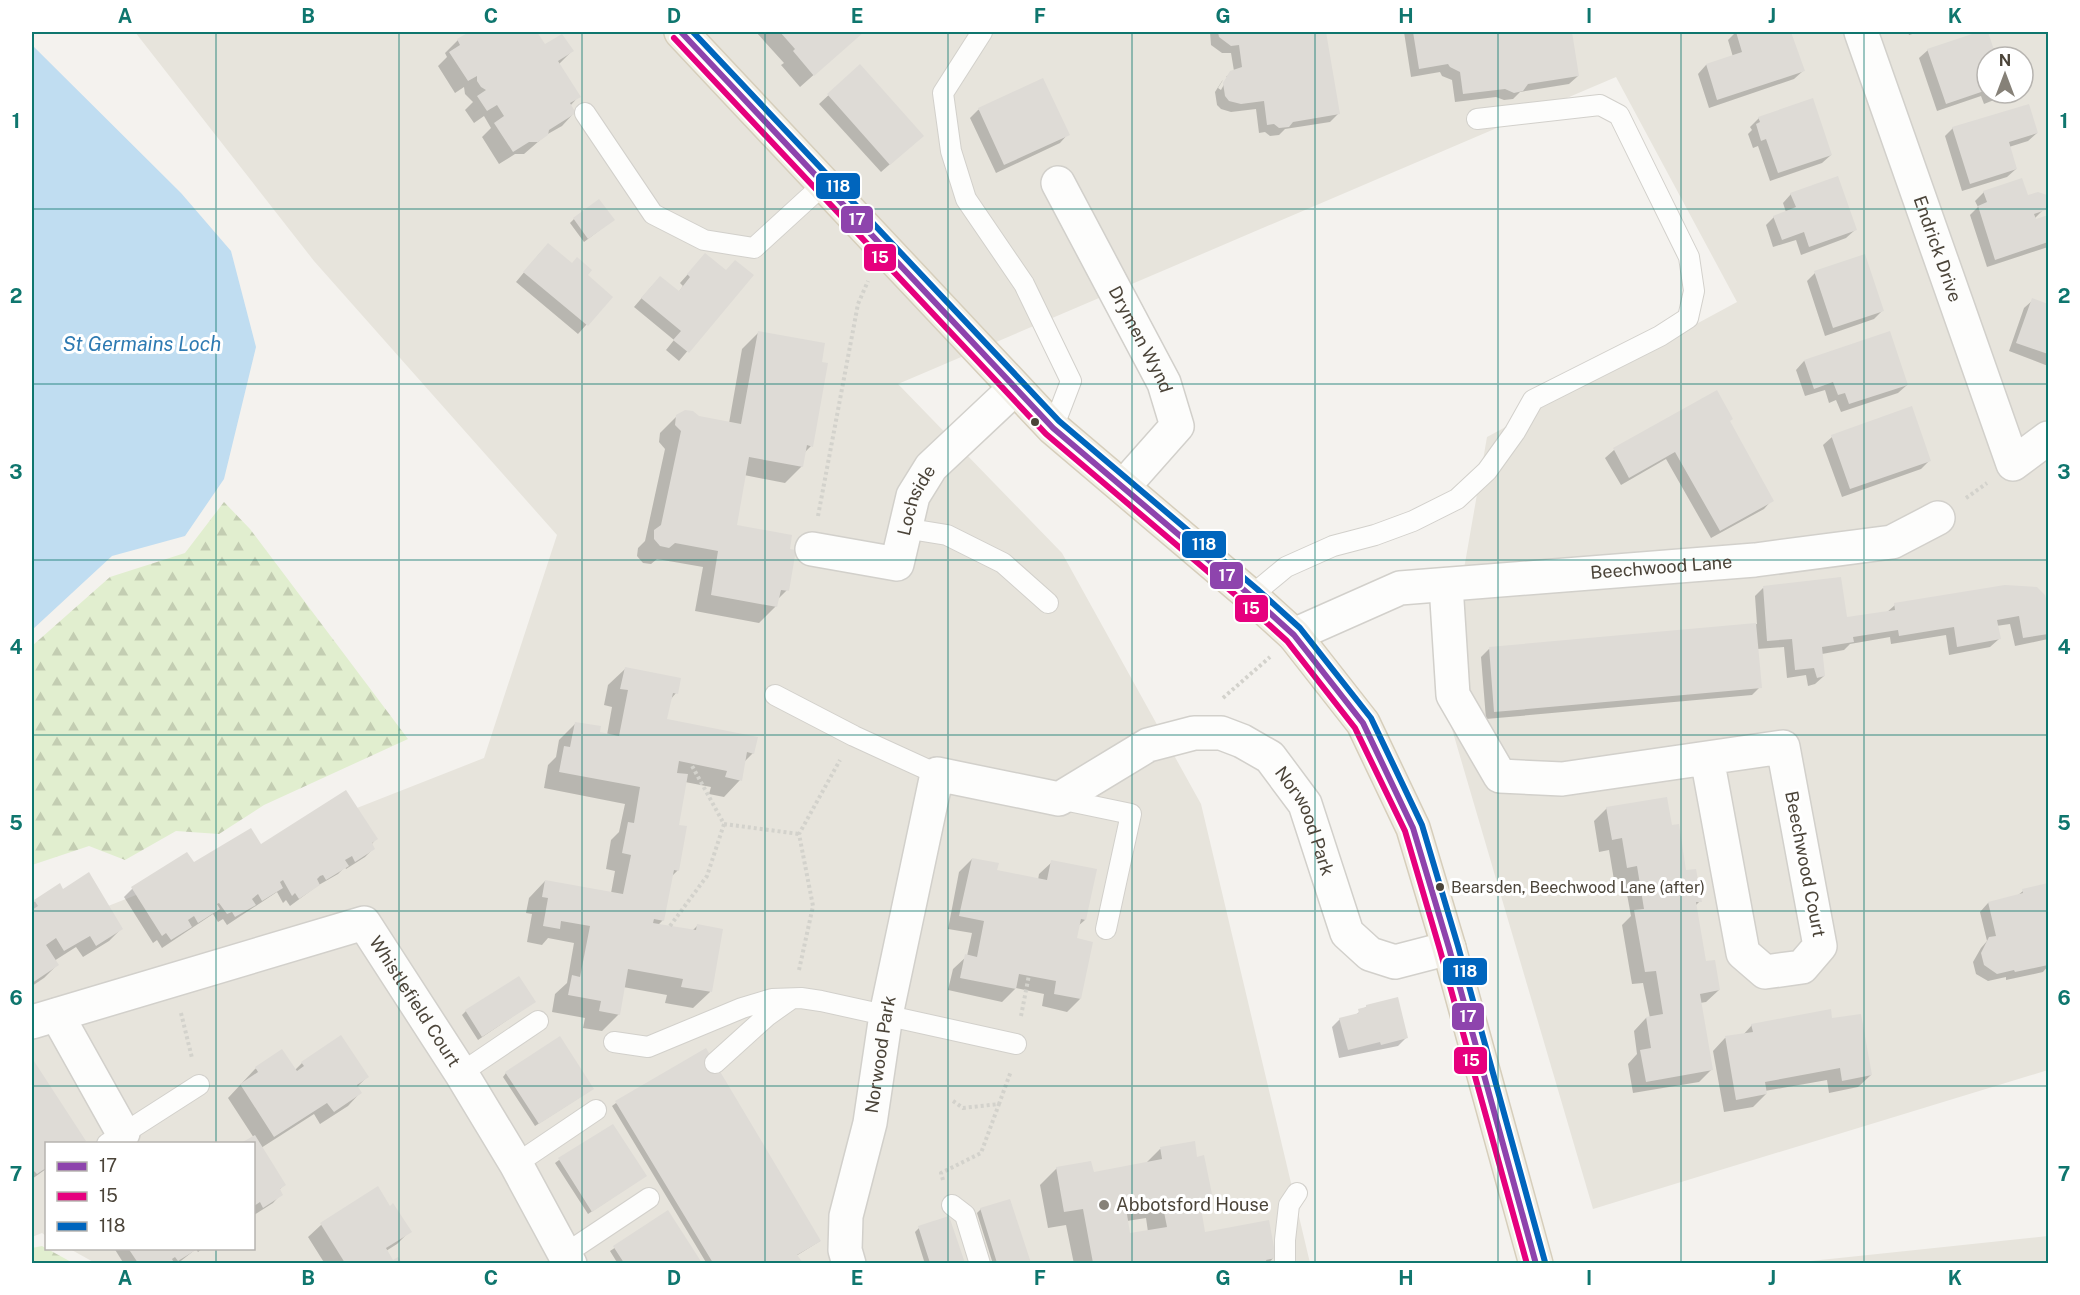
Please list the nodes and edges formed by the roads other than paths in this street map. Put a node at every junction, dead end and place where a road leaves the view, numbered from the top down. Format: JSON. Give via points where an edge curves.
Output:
{"nodes":[{"id":1,"x":681,"y":32,"type":"edge"},
{"id":2,"x":982,"y":32,"type":"edge"},
{"id":3,"x":1861,"y":32,"type":"edge"},
{"id":4,"x":585,"y":113,"type":"dead end"},
{"id":5,"x":1477,"y":119,"type":"dead end"},
{"id":6,"x":825,"y":183,"type":"junction"},
{"id":7,"x":1058,"y":183,"type":"dead end"},
{"id":8,"x":1015,"y":388,"type":"junction"},
{"id":9,"x":1053,"y":428,"type":"junction"},
{"id":10,"x":2049,"y":438,"type":"edge"},
{"id":11,"x":1123,"y":487,"type":"junction"},
{"id":12,"x":1938,"y":518,"type":"road end"},
{"id":13,"x":904,"y":528,"type":"junction"},
{"id":14,"x":812,"y":549,"type":"road end"},
{"id":15,"x":1446,"y":585,"type":"junction"},
{"id":16,"x":1251,"y":596,"type":"junction"},
{"id":17,"x":1048,"y":603,"type":"dead end"},
{"id":18,"x":1294,"y":635,"type":"junction"},
{"id":19,"x":775,"y":695,"type":"dead end"},
{"id":20,"x":1707,"y":759,"type":"junction"},
{"id":21,"x":937,"y":774,"type":"junction"},
{"id":22,"x":1059,"y":799,"type":"junction"},
{"id":23,"x":1106,"y":929,"type":"dead end"},
{"id":24,"x":1449,"y":948,"type":"junction"},
{"id":25,"x":792,"y":998,"type":"junction"},
{"id":26,"x":886,"y":1015,"type":"junction"},
{"id":27,"x":44,"y":1018,"type":"edge"},
{"id":28,"x":538,"y":1021,"type":"dead end"},
{"id":29,"x":614,"y":1042,"type":"dead end"},
{"id":30,"x":1016,"y":1044,"type":"road end"},
{"id":31,"x":715,"y":1063,"type":"dead end"},
{"id":32,"x":461,"y":1073,"type":"junction"},
{"id":33,"x":199,"y":1085,"type":"road end"},
{"id":34,"x":596,"y":1110,"type":"dead end"},
{"id":35,"x":115,"y":1138,"type":"edge"},
{"id":36,"x":516,"y":1164,"type":"junction"},
{"id":37,"x":1297,"y":1194,"type":"dead end"},
{"id":38,"x":649,"y":1198,"type":"dead end"},
{"id":39,"x":952,"y":1205,"type":"road end"},
{"id":40,"x":567,"y":1259,"type":"edge"},
{"id":41,"x":849,"y":1263,"type":"edge"},
{"id":42,"x":980,"y":1263,"type":"edge"},
{"id":43,"x":1285,"y":1263,"type":"edge"},
{"id":44,"x":1536,"y":1263,"type":"edge"}],
"edges":[{"from":1,"to":6,"type":"main road"},
{"from":2,"to":9,"type":"lane","via":[[943,93],[951,151],[966,199],[1024,284],[1071,381]]},
{"from":3,"to":10,"type":"street","name":"Endrick Drive","via":[[2013,464]]},
{"from":4,"to":6,"type":"lane","via":[[653,214],[704,240],[754,248]]},
{"from":5,"to":16,"type":"lane","via":[[1600,105],[1619,115],[1689,257],[1694,291],[1688,318],[1533,400],[1487,471],[1457,499],[1413,521],[1334,546],[1286,567]]},
{"from":6,"to":8,"type":"main road"},
{"from":7,"to":11,"type":"street","name":"Drymen Wynd","via":[[1164,383],[1177,426]]},
{"from":8,"to":9,"type":"main road"},
{"from":8,"to":13,"type":"street","name":"Lochside","via":[[931,467],[913,496]]},
{"from":9,"to":11,"type":"main road"},
{"from":11,"to":16,"type":"main road"},
{"from":12,"to":15,"type":"street","name":"Beechwood Lane","via":[[1881,544],[1755,560]]},
{"from":13,"to":14,"type":"street","name":"Lochside","via":[[897,564]]},
{"from":13,"to":17,"type":"lane","via":[[947,535],[1003,563]]},
{"from":15,"to":18,"type":"street","name":"Beechwood Lane","via":[[1400,588]]},
{"from":15,"to":20,"type":"street","name":"Beechwood Court","via":[[1453,695],[1500,776],[1562,779]]},
{"from":16,"to":18,"type":"main road"},
{"from":18,"to":24,"type":"main road","via":[[1363,723],[1413,828]]},
{"from":19,"to":21,"type":"lane"},
{"from":20,"to":20,"type":"street","name":"Beechwood Court","via":[[1783,747],[1820,945],[1802,967],[1765,972],[1743,952]]},
{"from":21,"to":22,"type":"street"},
{"from":21,"to":26,"type":"street","name":"Norwood Park"},
{"from":22,"to":23,"type":"lane","via":[[1131,814]]},
{"from":22,"to":24,"type":"street","name":"Norwood Park","via":[[1148,745],[1194,733],[1221,733],[1242,741],[1270,757],[1305,804],[1347,933],[1370,954],[1395,962]]},
{"from":24,"to":44,"type":"main road"},
{"from":25,"to":26,"type":"lane"},
{"from":25,"to":29,"type":"lane","via":[[742,1008],[648,1047]]},
{"from":25,"to":31,"type":"lane"},
{"from":26,"to":30,"type":"lane"},
{"from":26,"to":41,"type":"street","name":"Norwood Park","via":[[870,1123],[846,1216],[845,1250]]},
{"from":27,"to":32,"type":"street","name":"Whistlefield Court","via":[[364,923]]},
{"from":27,"to":35,"type":"street","name":"Whistlefield Court"},
{"from":28,"to":32,"type":"lane"},
{"from":32,"to":36,"type":"street","name":"Whistlefield Court"},
{"from":33,"to":35,"type":"lane"},
{"from":34,"to":36,"type":"lane"},
{"from":36,"to":40,"type":"street","name":"Whistlefield Court"},
{"from":37,"to":43,"type":"lane","via":[[1289,1205]]},
{"from":38,"to":40,"type":"lane"},
{"from":39,"to":42,"type":"lane","via":[[965,1215]]}]}
